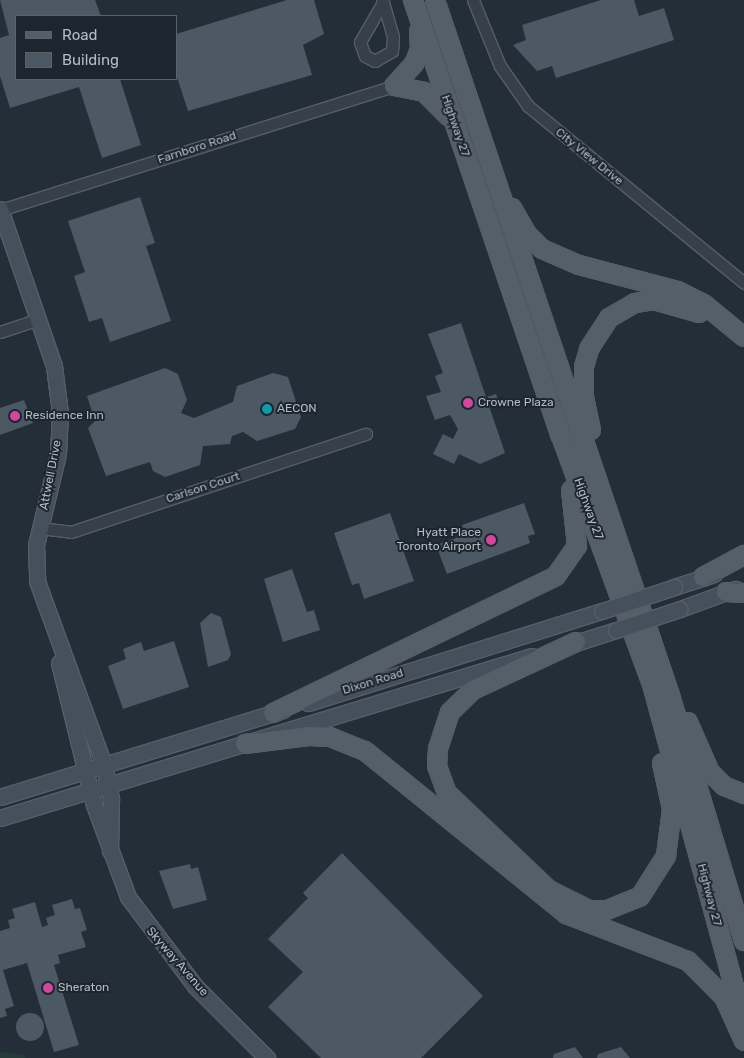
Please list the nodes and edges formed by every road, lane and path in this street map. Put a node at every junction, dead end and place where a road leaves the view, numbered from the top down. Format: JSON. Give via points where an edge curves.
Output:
{"nodes":[{"id":1,"x":435,"y":0,"type":"edge"},
{"id":2,"x":473,"y":0,"type":"edge"},
{"id":3,"x":382,"y":1,"type":"edge"},
{"id":4,"x":416,"y":8,"type":"edge"},
{"id":5,"x":394,"y":86,"type":"junction"},
{"id":6,"x":454,"y":123,"type":"junction"},
{"id":7,"x":482,"y":148,"type":"junction"},
{"id":8,"x":0,"y":210,"type":"edge"},
{"id":9,"x":744,"y":283,"type":"edge"},
{"id":10,"x":38,"y":319,"type":"junction"},
{"id":11,"x":0,"y":332,"type":"edge"},
{"id":12,"x":744,"y":337,"type":"edge"},
{"id":13,"x":744,"y":350,"type":"edge"},
{"id":14,"x":366,"y":434,"type":"dead end"},
{"id":15,"x":561,"y":436,"type":"junction"},
{"id":16,"x":599,"y":482,"type":"junction"},
{"id":17,"x":40,"y":528,"type":"junction"},
{"id":18,"x":744,"y":555,"type":"edge"},
{"id":19,"x":744,"y":564,"type":"edge"},
{"id":20,"x":702,"y":578,"type":"junction"},
{"id":21,"x":744,"y":586,"type":"edge"},
{"id":22,"x":726,"y":592,"type":"junction"},
{"id":23,"x":744,"y":593,"type":"edge"},
{"id":24,"x":51,"y":626,"type":"junction"},
{"id":25,"x":576,"y":642,"type":"junction"},
{"id":26,"x":653,"y":688,"type":"junction"},
{"id":27,"x":670,"y":694,"type":"junction"},
{"id":28,"x":273,"y":713,"type":"junction"},
{"id":29,"x":245,"y":744,"type":"junction"},
{"id":30,"x":104,"y":765,"type":"junction"},
{"id":31,"x":86,"y":771,"type":"junction"},
{"id":32,"x":108,"y":785,"type":"junction"},
{"id":33,"x":90,"y":791,"type":"junction"},
{"id":34,"x":744,"y":794,"type":"edge"},
{"id":35,"x":0,"y":797,"type":"edge"},
{"id":36,"x":0,"y":818,"type":"edge"},
{"id":37,"x":110,"y":851,"type":"junction"},
{"id":38,"x":744,"y":903,"type":"edge"},
{"id":39,"x":744,"y":930,"type":"edge"},
{"id":40,"x":744,"y":941,"type":"edge"},
{"id":41,"x":744,"y":1023,"type":"edge"},
{"id":42,"x":744,"y":1041,"type":"edge"},
{"id":43,"x":267,"y":1058,"type":"edge"}],
"edges":[{"from":1,"to":7,"type":"main road","name":"Highway 27"},
{"from":2,"to":9,"type":"street","name":"City View Drive","via":[[502,70],[531,109]]},
{"from":3,"to":3,"type":"street","via":[[360,42],[365,56],[375,61],[392,51]]},
{"from":4,"to":5,"type":"main road","via":[[420,49],[414,64]]},
{"from":4,"to":6,"type":"main road","name":"Highway 27"},
{"from":5,"to":6,"type":"main road","via":[[424,92]]},
{"from":5,"to":8,"type":"street","name":"Farnboro Road"},
{"from":6,"to":15,"type":"main road","name":"Highway 27"},
{"from":7,"to":12,"type":"main road","via":[[527,234],[542,249],[579,265],[678,291],[705,305]]},
{"from":7,"to":16,"type":"main road","name":"Highway 27"},
{"from":8,"to":10,"type":"main road","name":"Attwell Drive"},
{"from":10,"to":11,"type":"street"},
{"from":10,"to":17,"type":"main road","name":"Attwell Drive","via":[[54,366],[60,413],[58,454]]},
{"from":13,"to":16,"type":"main road","via":[[696,311],[669,302],[636,303],[609,318],[588,349],[582,382]]},
{"from":14,"to":17,"type":"street","name":"Carlson Court","via":[[71,532]]},
{"from":15,"to":26,"type":"main road","name":"Highway 27"},
{"from":15,"to":28,"type":"main road","via":[[579,535],[567,567],[556,576]]},
{"from":16,"to":27,"type":"main road","name":"Highway 27"},
{"from":17,"to":24,"type":"main road","name":"Attwell Drive","via":[[35,564]]},
{"from":18,"to":20,"type":"main road"},
{"from":19,"to":20,"type":"main road","name":"Dixon Road"},
{"from":20,"to":28,"type":"main road","name":"Dixon Road","bridge":true},
{"from":21,"to":22,"type":"main road","name":"Dixon Road"},
{"from":22,"to":23,"type":"main road"},
{"from":22,"to":25,"type":"main road","name":"Dixon Road","bridge":true},
{"from":24,"to":30,"type":"main road","name":"Attwell Drive"},
{"from":24,"to":31,"type":"main road","name":"Attwell Drive"},
{"from":25,"to":26,"type":"main road","via":[[473,690],[461,700],[442,727],[438,766],[455,802],[549,890],[589,910],[616,908],[640,897],[660,871],[669,844],[672,808],[654,726]]},
{"from":25,"to":29,"type":"main road","name":"Dixon Road"},
{"from":26,"to":41,"type":"main road","name":"Highway 27"},
{"from":27,"to":34,"type":"main road","via":[[710,772],[724,786]]},
{"from":27,"to":40,"type":"main road","name":"Highway 27"},
{"from":28,"to":30,"type":"main road","name":"Dixon Road"},
{"from":29,"to":32,"type":"main road","name":"Dixon Road"},
{"from":29,"to":42,"type":"main road","via":[[309,736],[330,738],[365,751],[566,914],[695,966],[724,997]]},
{"from":30,"to":31,"type":"main road","name":"Dixon Road"},
{"from":30,"to":32,"type":"main road","name":"Attwell Drive"},
{"from":31,"to":33,"type":"main road","name":"Attwell Drive"},
{"from":31,"to":35,"type":"main road","name":"Dixon Road"},
{"from":32,"to":33,"type":"main road","name":"Dixon Road"},
{"from":32,"to":37,"type":"main road","name":"Skyway Avenue"},
{"from":33,"to":36,"type":"main road","name":"Dixon Road"},
{"from":33,"to":37,"type":"main road","name":"Skyway Avenue"},
{"from":37,"to":43,"type":"main road","name":"Skyway Avenue","via":[[144,924],[196,986]]},
{"from":38,"to":39,"type":"main road"}]}
